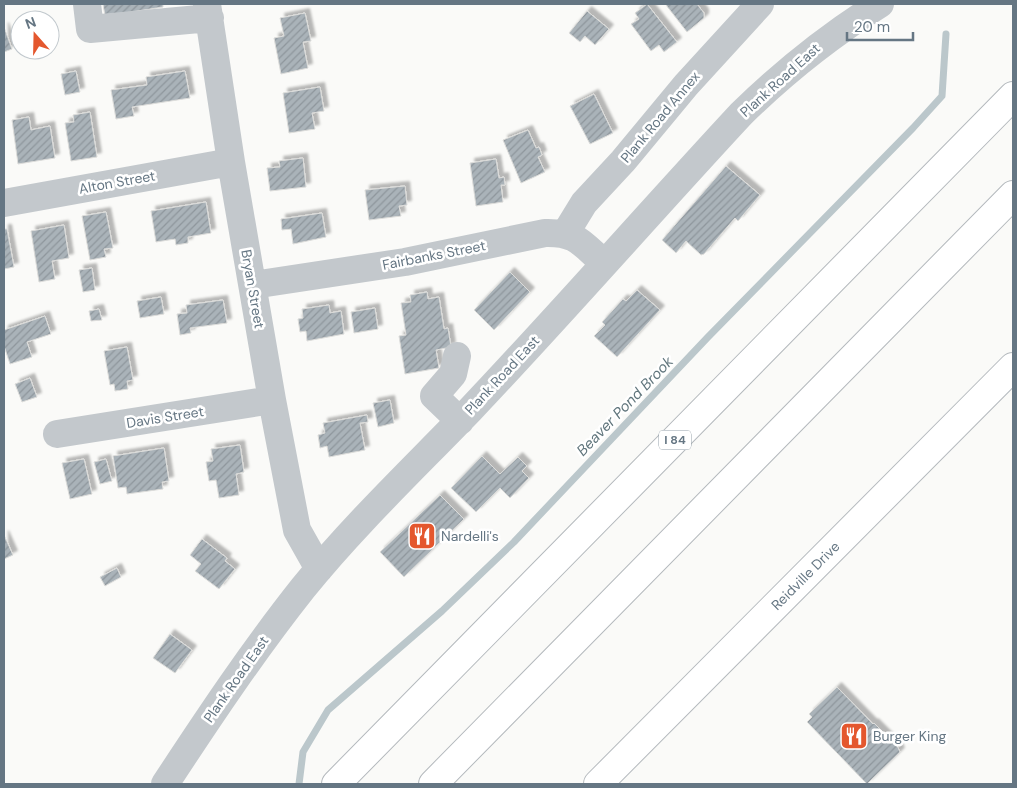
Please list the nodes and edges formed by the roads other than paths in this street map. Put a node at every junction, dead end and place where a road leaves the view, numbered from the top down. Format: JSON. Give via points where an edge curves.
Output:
{"nodes":[{"id":1,"x":87,"y":4,"type":"edge"},
{"id":2,"x":760,"y":4,"type":"edge"},
{"id":3,"x":880,"y":4,"type":"edge"},
{"id":4,"x":208,"y":11,"type":"edge"},
{"id":5,"x":1013,"y":96,"type":"edge"},
{"id":6,"x":231,"y":162,"type":"junction"},
{"id":7,"x":1013,"y":195,"type":"edge"},
{"id":8,"x":4,"y":203,"type":"edge"},
{"id":9,"x":565,"y":234,"type":"junction"},
{"id":10,"x":604,"y":264,"type":"junction"},
{"id":11,"x":253,"y":285,"type":"junction"},
{"id":12,"x":457,"y":356,"type":"dead end"},
{"id":13,"x":1013,"y":367,"type":"edge"},
{"id":14,"x":272,"y":400,"type":"junction"},
{"id":15,"x":460,"y":420,"type":"junction"},
{"id":16,"x":57,"y":434,"type":"dead end"},
{"id":17,"x":319,"y":569,"type":"junction"},
{"id":18,"x":165,"y":784,"type":"edge"},
{"id":19,"x":336,"y":784,"type":"edge"},
{"id":20,"x":433,"y":784,"type":"edge"},
{"id":21,"x":598,"y":784,"type":"edge"}],
"edges":[{"from":1,"to":4,"type":"street","via":[[90,29]]},
{"from":2,"to":9,"type":"street","name":"Plank Road Annex","via":[[584,203]]},
{"from":3,"to":10,"type":"street","name":"Plank Road East","via":[[821,44],[767,88],[708,148]]},
{"from":4,"to":6,"type":"street","name":"Bryan Street"},
{"from":5,"to":19,"type":"main road","number":"I 84"},
{"from":6,"to":8,"type":"street","name":"Alton Street"},
{"from":6,"to":11,"type":"street","name":"Bryan Street"},
{"from":7,"to":20,"type":"main road"},
{"from":9,"to":10,"type":"street","via":[[574,237]]},
{"from":9,"to":11,"type":"street","name":"Fairbanks Street","via":[[545,233],[405,262]]},
{"from":10,"to":15,"type":"street","name":"Plank Road East"},
{"from":11,"to":14,"type":"street","name":"Bryan Street"},
{"from":12,"to":15,"type":"street","via":[[453,374],[428,388]]},
{"from":13,"to":21,"type":"main road","name":"Reidville Drive"},
{"from":14,"to":16,"type":"street","name":"Davis Street"},
{"from":14,"to":17,"type":"street","name":"Bryan Street","via":[[297,530]]},
{"from":15,"to":17,"type":"street","name":"Plank Road East"},
{"from":17,"to":18,"type":"street","name":"Plank Road East","via":[[251,655]]}]}
